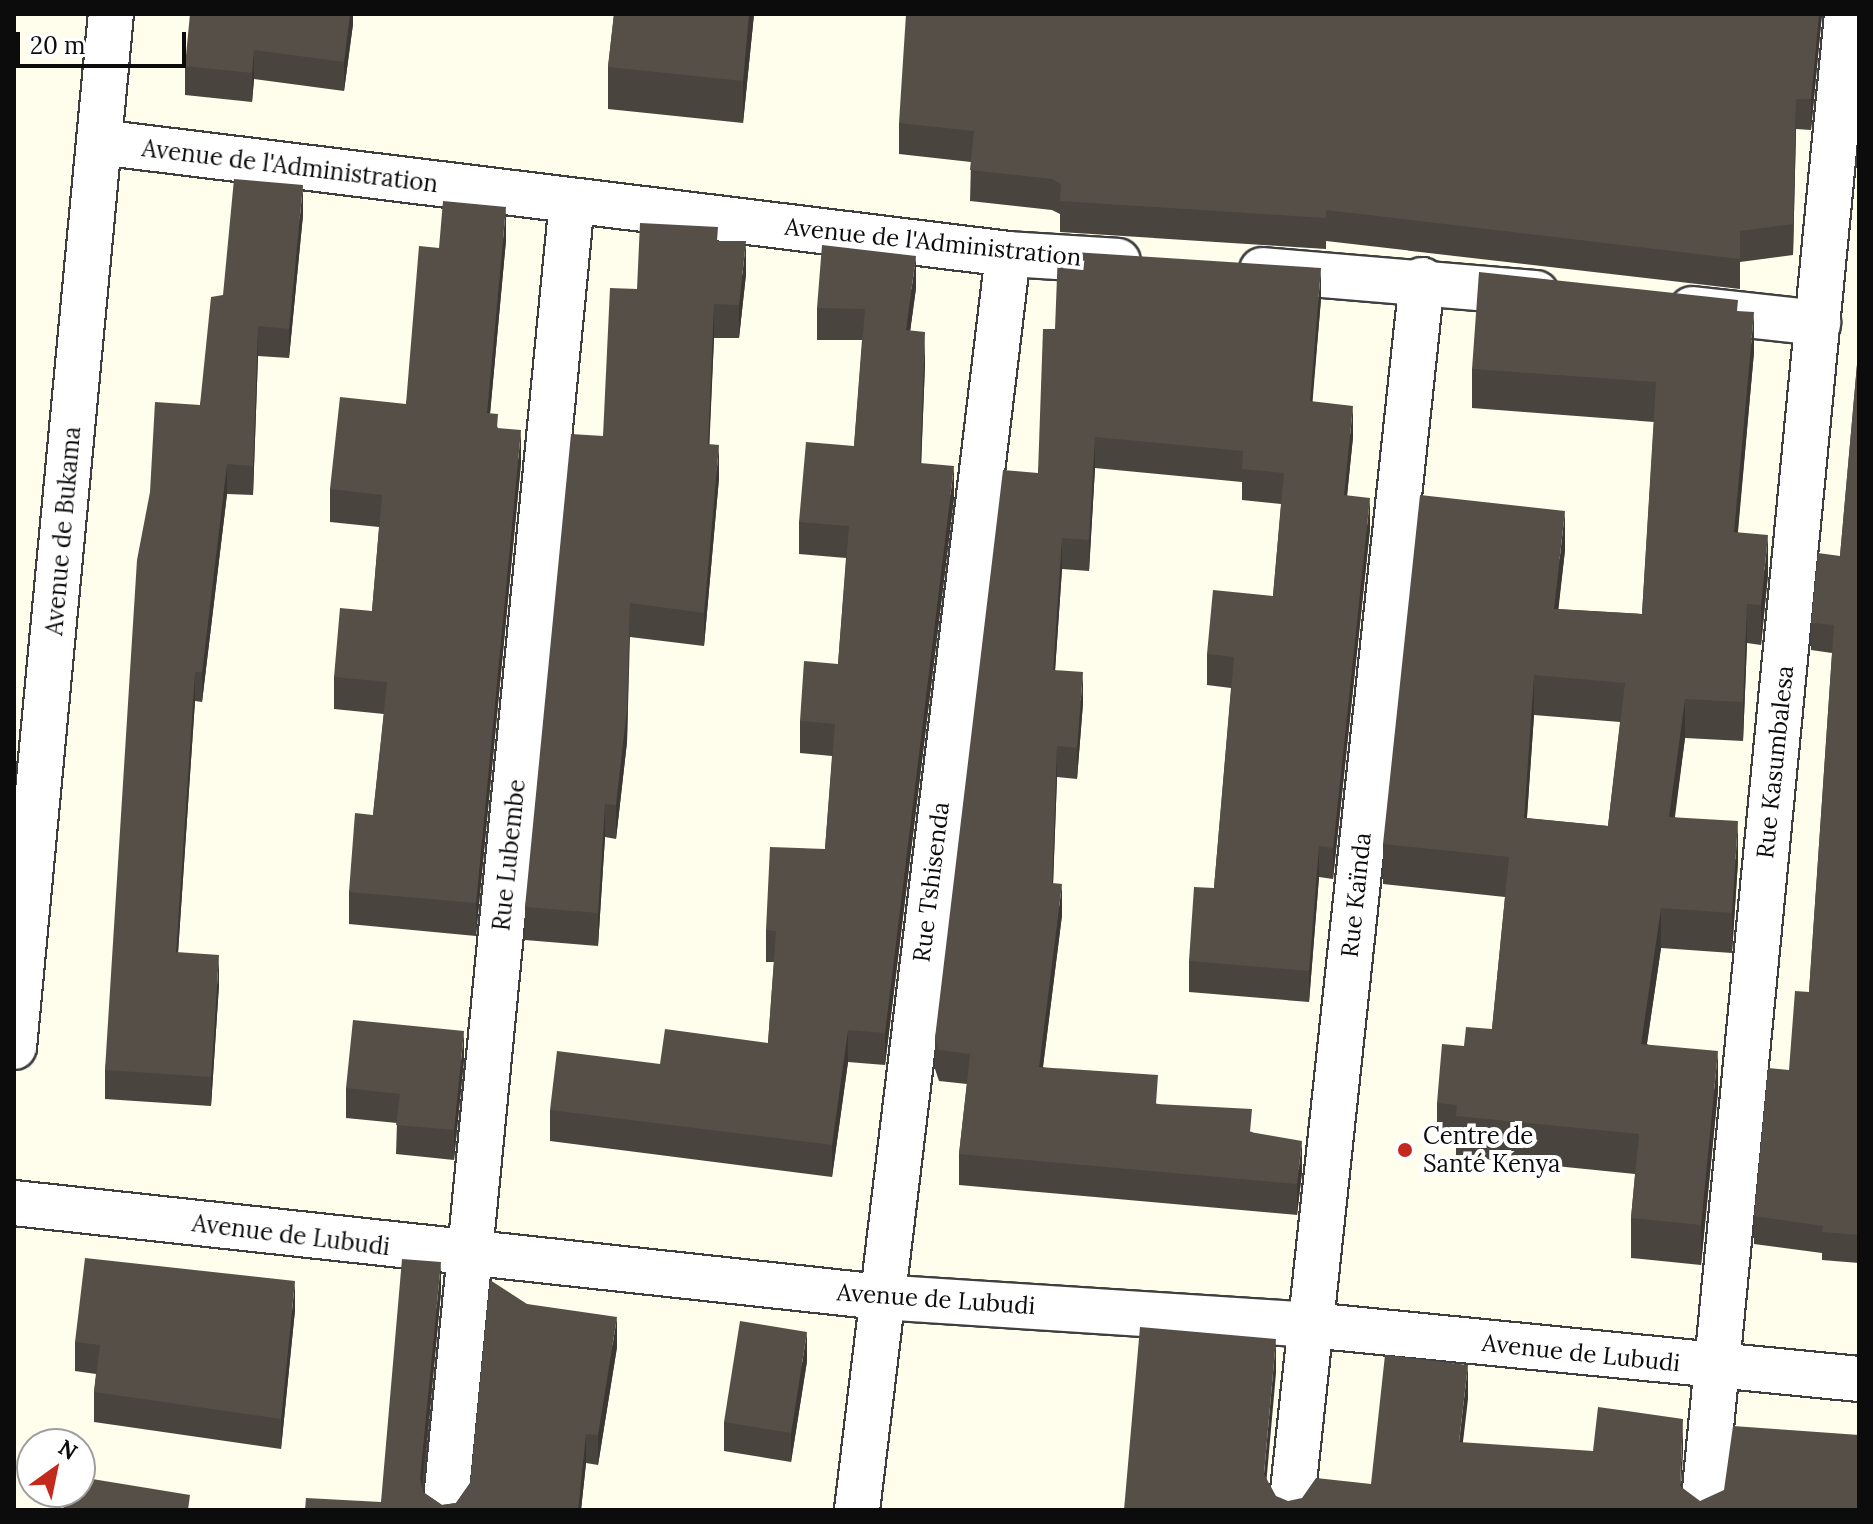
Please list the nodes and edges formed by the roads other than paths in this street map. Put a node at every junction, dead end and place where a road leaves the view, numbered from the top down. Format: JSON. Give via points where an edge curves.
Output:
{"nodes":[{"id":1,"x":111,"y":14,"type":"edge"},
{"id":2,"x":1847,"y":14,"type":"edge"},
{"id":3,"x":99,"y":142,"type":"junction"},
{"id":4,"x":572,"y":201,"type":"junction"},
{"id":5,"x":1008,"y":254,"type":"junction"},
{"id":6,"x":1167,"y":264,"type":"edge"},
{"id":7,"x":1215,"y":267,"type":"edge"},
{"id":8,"x":1422,"y":280,"type":"junction"},
{"id":9,"x":1580,"y":297,"type":"edge"},
{"id":10,"x":1644,"y":304,"type":"edge"},
{"id":11,"x":1818,"y":323,"type":"junction"},
{"id":12,"x":14,"y":1047,"type":"edge"},
{"id":13,"x":14,"y":1203,"type":"edge"},
{"id":14,"x":470,"y":1256,"type":"junction"},
{"id":15,"x":880,"y":1297,"type":"junction"},
{"id":16,"x":1310,"y":1325,"type":"junction"},
{"id":17,"x":1717,"y":1367,"type":"junction"},
{"id":18,"x":1859,"y":1379,"type":"edge"},
{"id":19,"x":445,"y":1510,"type":"edge"},
{"id":20,"x":857,"y":1510,"type":"edge"},
{"id":21,"x":1291,"y":1510,"type":"edge"},
{"id":22,"x":1703,"y":1510,"type":"edge"}],
"edges":[{"from":1,"to":3,"type":"street","name":"Avenue de Bukama"},
{"from":2,"to":11,"type":"street","name":"Rue Kasumbalesa"},
{"from":3,"to":4,"type":"street","name":"Avenue de l'Administration"},
{"from":3,"to":12,"type":"street","name":"Avenue de Bukama"},
{"from":4,"to":5,"type":"street","name":"Avenue de l'Administration"},
{"from":4,"to":14,"type":"street","name":"Rue Lubembe"},
{"from":5,"to":6,"type":"street","name":"Avenue de l'Administration"},
{"from":5,"to":15,"type":"street","name":"Rue Tshisenda"},
{"from":7,"to":8,"type":"street"},
{"from":8,"to":9,"type":"street"},
{"from":8,"to":16,"type":"street","name":"Rue Kaïnda"},
{"from":10,"to":11,"type":"street"},
{"from":11,"to":17,"type":"street","name":"Rue Kasumbalesa"},
{"from":13,"to":14,"type":"street","name":"Avenue de Lubudi"},
{"from":14,"to":15,"type":"street","name":"Avenue de Lubudi"},
{"from":14,"to":19,"type":"street","name":"Rue Lubembe"},
{"from":15,"to":16,"type":"street","name":"Avenue de Lubudi"},
{"from":15,"to":20,"type":"street","name":"Rue Tshisenda"},
{"from":16,"to":17,"type":"street","name":"Avenue de Lubudi"},
{"from":16,"to":21,"type":"street","name":"Rue Kaïnda"},
{"from":17,"to":18,"type":"street","name":"Avenue de Lubudi"},
{"from":17,"to":22,"type":"street","name":"Rue Kasumbalesa"}]}
